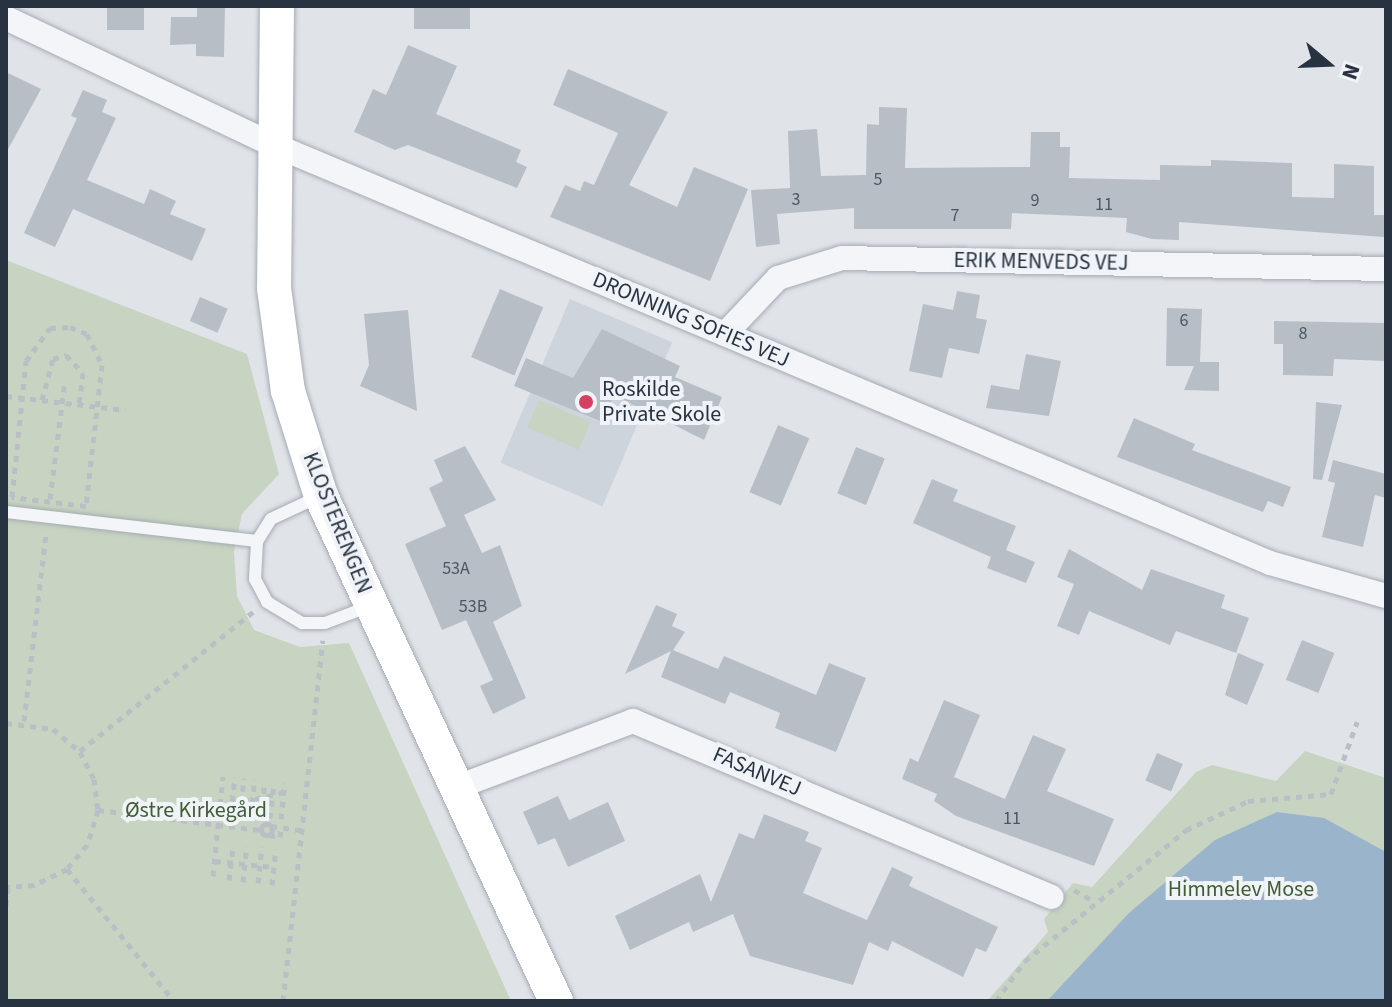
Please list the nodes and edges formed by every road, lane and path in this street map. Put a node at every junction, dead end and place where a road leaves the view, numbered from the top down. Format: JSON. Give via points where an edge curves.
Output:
{"nodes":[{"id":1,"x":277,"y":6,"type":"edge"},
{"id":2,"x":6,"y":18,"type":"edge"},
{"id":3,"x":274,"y":145,"type":"junction"},
{"id":4,"x":1386,"y":269,"type":"edge"},
{"id":5,"x":725,"y":334,"type":"junction"},
{"id":6,"x":65,"y":381,"type":"dead end"},
{"id":7,"x":6,"y":396,"type":"edge"},
{"id":8,"x":23,"y":398,"type":"junction"},
{"id":9,"x":42,"y":400,"type":"junction"},
{"id":10,"x":63,"y":402,"type":"junction"},
{"id":11,"x":79,"y":404,"type":"junction"},
{"id":12,"x":98,"y":407,"type":"junction"},
{"id":13,"x":125,"y":410,"type":"dead end"},
{"id":14,"x":321,"y":496,"type":"junction"},
{"id":15,"x":50,"y":502,"type":"junction"},
{"id":16,"x":6,"y":512,"type":"edge"},
{"id":17,"x":48,"y":517,"type":"junction"},
{"id":18,"x":257,"y":541,"type":"junction"},
{"id":19,"x":1386,"y":596,"type":"edge"},
{"id":20,"x":267,"y":602,"type":"junction"},
{"id":21,"x":371,"y":606,"type":"junction"},
{"id":22,"x":325,"y":623,"type":"junction"},
{"id":23,"x":24,"y":721,"type":"junction"},
{"id":24,"x":1357,"y":722,"type":"dead end"},
{"id":25,"x":6,"y":723,"type":"edge"},
{"id":26,"x":80,"y":752,"type":"junction"},
{"id":27,"x":223,"y":776,"type":"dead end"},
{"id":28,"x":235,"y":777,"type":"dead end"},
{"id":29,"x":244,"y":778,"type":"dead end"},
{"id":30,"x":255,"y":779,"type":"dead end"},
{"id":31,"x":265,"y":781,"type":"dead end"},
{"id":32,"x":274,"y":783,"type":"dead end"},
{"id":33,"x":285,"y":783,"type":"dead end"},
{"id":34,"x":460,"y":786,"type":"junction"},
{"id":35,"x":284,"y":792,"type":"junction"},
{"id":36,"x":273,"y":794,"type":"junction"},
{"id":37,"x":263,"y":797,"type":"junction"},
{"id":38,"x":252,"y":799,"type":"junction"},
{"id":39,"x":242,"y":801,"type":"junction"},
{"id":40,"x":232,"y":804,"type":"junction"},
{"id":41,"x":220,"y":807,"type":"junction"},
{"id":42,"x":98,"y":810,"type":"junction"},
{"id":43,"x":231,"y":813,"type":"dead end"},
{"id":44,"x":240,"y":815,"type":"dead end"},
{"id":45,"x":251,"y":815,"type":"dead end"},
{"id":46,"x":261,"y":817,"type":"dead end"},
{"id":47,"x":270,"y":818,"type":"dead end"},
{"id":48,"x":281,"y":819,"type":"dead end"},
{"id":49,"x":218,"y":824,"type":"junction"},
{"id":50,"x":271,"y":826,"type":"junction"},
{"id":51,"x":281,"y":828,"type":"junction"},
{"id":52,"x":261,"y":830,"type":"junction"},
{"id":53,"x":301,"y":830,"type":"junction"},
{"id":54,"x":269,"y":835,"type":"junction"},
{"id":55,"x":233,"y":845,"type":"dead end"},
{"id":56,"x":247,"y":846,"type":"dead end"},
{"id":57,"x":262,"y":847,"type":"dead end"},
{"id":58,"x":276,"y":849,"type":"dead end"},
{"id":59,"x":215,"y":861,"type":"junction"},
{"id":60,"x":231,"y":863,"type":"junction"},
{"id":61,"x":245,"y":864,"type":"junction"},
{"id":62,"x":260,"y":866,"type":"junction"},
{"id":63,"x":274,"y":867,"type":"junction"},
{"id":64,"x":67,"y":869,"type":"junction"},
{"id":65,"x":213,"y":876,"type":"dead end"},
{"id":66,"x":229,"y":880,"type":"dead end"},
{"id":67,"x":243,"y":882,"type":"dead end"},
{"id":68,"x":258,"y":883,"type":"dead end"},
{"id":69,"x":272,"y":885,"type":"dead end"},
{"id":70,"x":7,"y":887,"type":"edge"},
{"id":71,"x":1060,"y":893,"type":"joint"},
{"id":72,"x":1094,"y":901,"type":"junction"},
{"id":73,"x":6,"y":905,"type":"edge"},
{"id":74,"x":174,"y":1001,"type":"edge"},
{"id":75,"x":283,"y":1001,"type":"edge"},
{"id":76,"x":556,"y":1001,"type":"edge"},
{"id":77,"x":996,"y":1001,"type":"edge"}],
"edges":[{"from":1,"to":3,"type":"street","name":"KLOSTERENGEN"},
{"from":2,"to":3,"type":"street","name":"DRONNING SOFIES VEJ"},
{"from":3,"to":5,"type":"street","name":"DRONNING SOFIES VEJ"},
{"from":3,"to":14,"type":"street","name":"KLOSTERENGEN","via":[[278,316],[288,391]]},
{"from":4,"to":5,"type":"street","name":"ERIK MENVEDS VEJ","via":[[842,258],[778,278]]},
{"from":5,"to":19,"type":"street","name":"DRONNING SOFIES VEJ","via":[[1270,563]]},
{"from":6,"to":10,"type":"path"},
{"from":7,"to":8,"type":"path"},
{"from":8,"to":9,"type":"path"},
{"from":8,"to":12,"type":"path","via":[[35,341],[50,328],[70,327],[98,347]]},
{"from":8,"to":15,"type":"path","via":[[12,497]]},
{"from":9,"to":10,"type":"path"},
{"from":9,"to":11,"type":"path","via":[[53,359],[66,355],[83,373]]},
{"from":10,"to":11,"type":"path"},
{"from":10,"to":15,"type":"path"},
{"from":11,"to":12,"type":"path"},
{"from":12,"to":13,"type":"path"},
{"from":12,"to":15,"type":"path","via":[[86,506]]},
{"from":14,"to":18,"type":"lane","via":[[271,519]]},
{"from":14,"to":21,"type":"street","name":"KLOSTERENGEN"},
{"from":15,"to":17,"type":"path"},
{"from":16,"to":17,"type":"lane"},
{"from":17,"to":18,"type":"lane"},
{"from":17,"to":23,"type":"path"},
{"from":18,"to":20,"type":"lane","via":[[255,579]]},
{"from":20,"to":22,"type":"lane","via":[[302,623]]},
{"from":20,"to":26,"type":"path"},
{"from":21,"to":22,"type":"lane"},
{"from":21,"to":34,"type":"street","name":"KLOSTERENGEN"},
{"from":22,"to":53,"type":"path"},
{"from":23,"to":25,"type":"path"},
{"from":23,"to":26,"type":"path","via":[[53,729]]},
{"from":24,"to":72,"type":"path","via":[[1331,794],[1248,801],[1186,830]]},
{"from":26,"to":42,"type":"path","via":[[94,779]]},
{"from":27,"to":41,"type":"path"},
{"from":28,"to":40,"type":"path"},
{"from":29,"to":39,"type":"path"},
{"from":30,"to":38,"type":"path"},
{"from":31,"to":37,"type":"path"},
{"from":32,"to":36,"type":"path"},
{"from":33,"to":35,"type":"path"},
{"from":34,"to":71,"type":"street","name":"FASANVEJ","via":[[633,721]]},
{"from":34,"to":76,"type":"street","name":"KLOSTERENGEN"},
{"from":35,"to":36,"type":"path"},
{"from":35,"to":48,"type":"path"},
{"from":36,"to":37,"type":"path"},
{"from":36,"to":47,"type":"path"},
{"from":37,"to":38,"type":"path"},
{"from":37,"to":46,"type":"path"},
{"from":38,"to":39,"type":"path"},
{"from":38,"to":45,"type":"path"},
{"from":39,"to":40,"type":"path"},
{"from":39,"to":44,"type":"path"},
{"from":40,"to":41,"type":"path"},
{"from":40,"to":43,"type":"path"},
{"from":41,"to":49,"type":"path"},
{"from":42,"to":49,"type":"path"},
{"from":42,"to":64,"type":"path","via":[[87,845]]},
{"from":49,"to":52,"type":"path"},
{"from":49,"to":59,"type":"path"},
{"from":50,"to":51,"type":"path"},
{"from":50,"to":52,"type":"path"},
{"from":50,"to":54,"type":"path"},
{"from":51,"to":53,"type":"path"},
{"from":51,"to":54,"type":"path","via":[[280,837]]},
{"from":52,"to":54,"type":"path"},
{"from":53,"to":75,"type":"path"},
{"from":55,"to":60,"type":"path"},
{"from":56,"to":61,"type":"path"},
{"from":57,"to":62,"type":"path"},
{"from":58,"to":63,"type":"path"},
{"from":59,"to":60,"type":"path"},
{"from":59,"to":65,"type":"path"},
{"from":60,"to":61,"type":"path"},
{"from":60,"to":66,"type":"path"},
{"from":61,"to":62,"type":"path"},
{"from":61,"to":67,"type":"path"},
{"from":62,"to":63,"type":"path"},
{"from":62,"to":68,"type":"path"},
{"from":63,"to":69,"type":"path"},
{"from":64,"to":70,"type":"path"},
{"from":64,"to":74,"type":"path"},
{"from":70,"to":73,"type":"path"},
{"from":71,"to":72,"type":"path"},
{"from":72,"to":77,"type":"path","via":[[1025,961]]}]}
